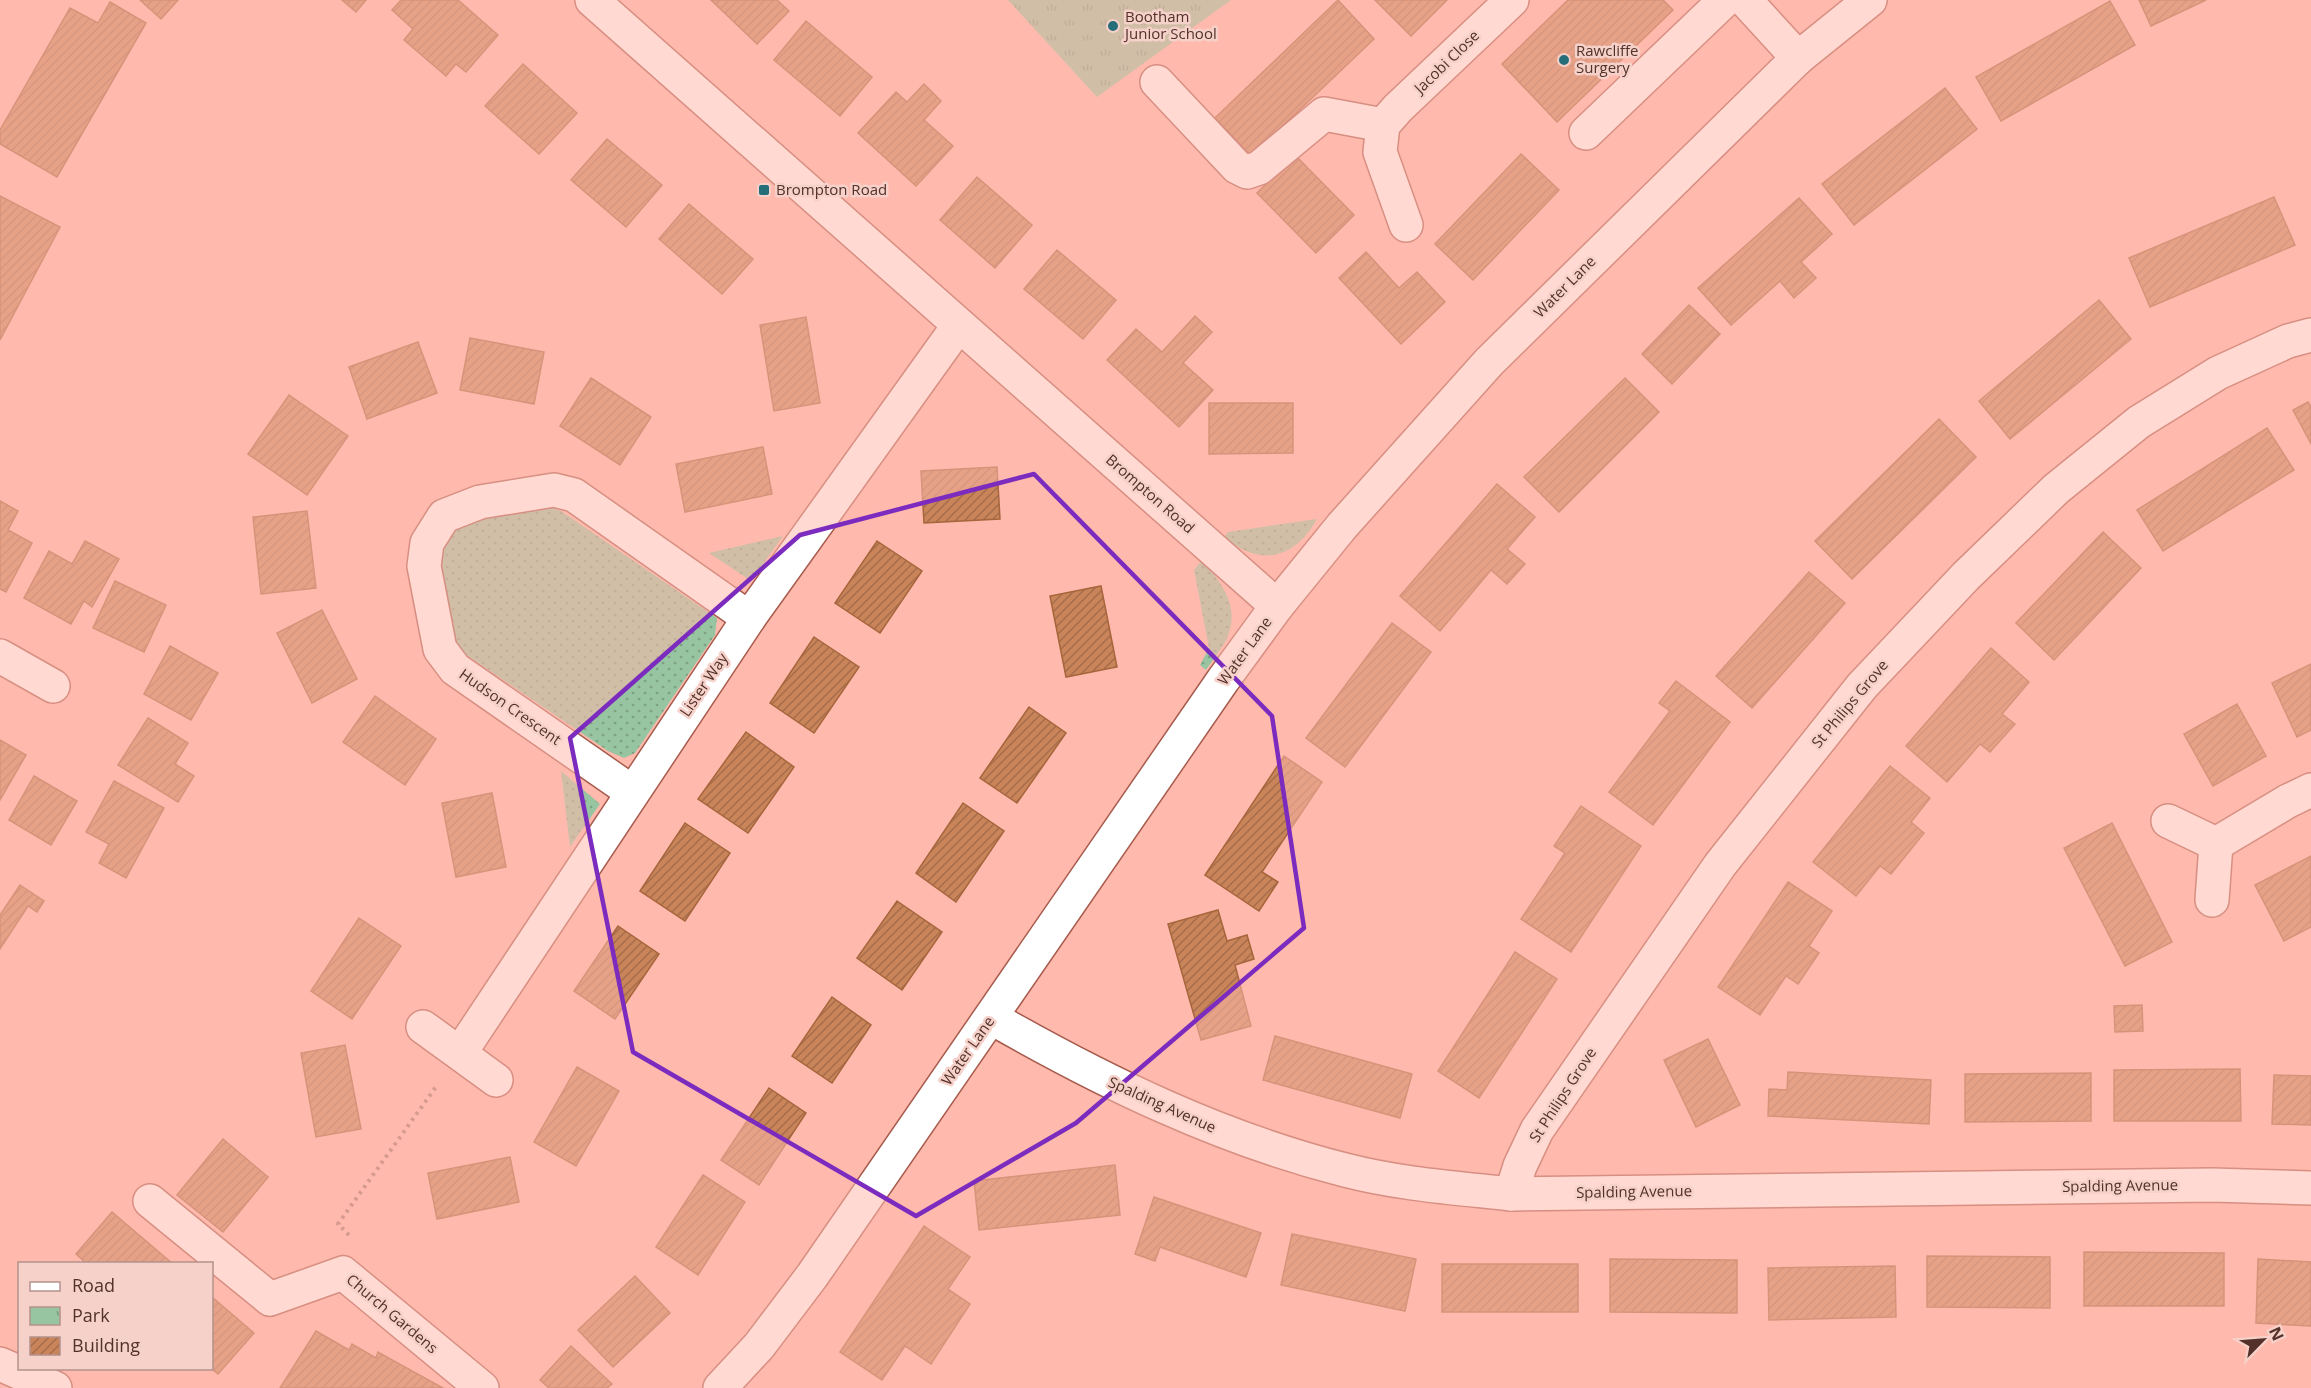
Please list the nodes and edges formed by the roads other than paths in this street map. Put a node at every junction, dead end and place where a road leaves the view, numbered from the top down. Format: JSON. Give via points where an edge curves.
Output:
{"nodes":[{"id":1,"x":592,"y":0,"type":"edge"},
{"id":2,"x":1512,"y":0,"type":"edge"},
{"id":3,"x":1725,"y":0,"type":"edge"},
{"id":4,"x":1745,"y":0,"type":"edge"},
{"id":5,"x":1870,"y":0,"type":"edge"},
{"id":6,"x":1798,"y":58,"type":"junction"},
{"id":7,"x":1157,"y":82,"type":"dead end"},
{"id":8,"x":1383,"y":125,"type":"junction"},
{"id":9,"x":1586,"y":134,"type":"dead end"},
{"id":10,"x":1406,"y":225,"type":"dead end"},
{"id":11,"x":959,"y":325,"type":"junction"},
{"id":12,"x":2311,"y":335,"type":"edge"},
{"id":13,"x":1277,"y":606,"type":"junction"},
{"id":14,"x":749,"y":618,"type":"junction"},
{"id":15,"x":0,"y":656,"type":"edge"},
{"id":16,"x":53,"y":686,"type":"dead end"},
{"id":17,"x":2311,"y":790,"type":"edge"},
{"id":18,"x":632,"y":792,"type":"junction"},
{"id":19,"x":2168,"y":821,"type":"dead end"},
{"id":20,"x":2216,"y":844,"type":"junction"},
{"id":21,"x":2212,"y":900,"type":"dead end"},
{"id":22,"x":992,"y":1018,"type":"junction"},
{"id":23,"x":423,"y":1027,"type":"dead end"},
{"id":24,"x":460,"y":1053,"type":"junction"},
{"id":25,"x":496,"y":1080,"type":"dead end"},
{"id":26,"x":2311,"y":1188,"type":"edge"},
{"id":27,"x":1511,"y":1194,"type":"junction"},
{"id":28,"x":150,"y":1201,"type":"dead end"},
{"id":29,"x":0,"y":1364,"type":"edge"},
{"id":30,"x":55,"y":1388,"type":"edge"},
{"id":31,"x":482,"y":1388,"type":"edge"},
{"id":32,"x":720,"y":1388,"type":"edge"}],
"edges":[{"from":1,"to":11,"type":"street","name":"Brompton Road"},
{"from":2,"to":8,"type":"street","name":"Jacobi Close"},
{"from":3,"to":9,"type":"street"},
{"from":4,"to":6,"type":"street"},
{"from":5,"to":6,"type":"street","name":"Water Lane"},
{"from":6,"to":13,"type":"street","name":"Water Lane","via":[[1489,362],[1342,526]]},
{"from":7,"to":8,"type":"street","via":[[1246,172],[1259,168],[1324,114]]},
{"from":8,"to":10,"type":"street","via":[[1380,152]]},
{"from":11,"to":13,"type":"street","name":"Brompton Road"},
{"from":11,"to":14,"type":"street","name":"Lister Way"},
{"from":12,"to":27,"type":"street","name":"St Philips Grove","via":[[2288,341],[2218,373],[2139,422],[2056,489],[1966,576],[1862,686],[1720,865],[1537,1130]]},
{"from":13,"to":22,"type":"street","name":"Water Lane"},
{"from":14,"to":18,"type":"street","name":"Lister Way"},
{"from":14,"to":18,"type":"street","name":"Hudson Crescent","via":[[574,495],[554,490],[480,502],[444,516],[427,543],[424,566],[440,649],[455,669]]},
{"from":15,"to":16,"type":"street"},
{"from":17,"to":20,"type":"street"},
{"from":18,"to":24,"type":"street","name":"Lister Way"},
{"from":19,"to":20,"type":"street"},
{"from":20,"to":21,"type":"street"},
{"from":22,"to":27,"type":"street","name":"Spalding Avenue","via":[[1141,1096],[1269,1149],[1347,1171]]},
{"from":22,"to":32,"type":"street","name":"Water Lane","via":[[812,1276],[759,1346]]},
{"from":23,"to":24,"type":"street"},
{"from":24,"to":25,"type":"street"},
{"from":26,"to":27,"type":"street","name":"Spalding Avenue","via":[[2212,1185]]},
{"from":28,"to":31,"type":"street","name":"Church Gardens","via":[[270,1299],[343,1272]]},
{"from":29,"to":30,"type":"street"}]}
